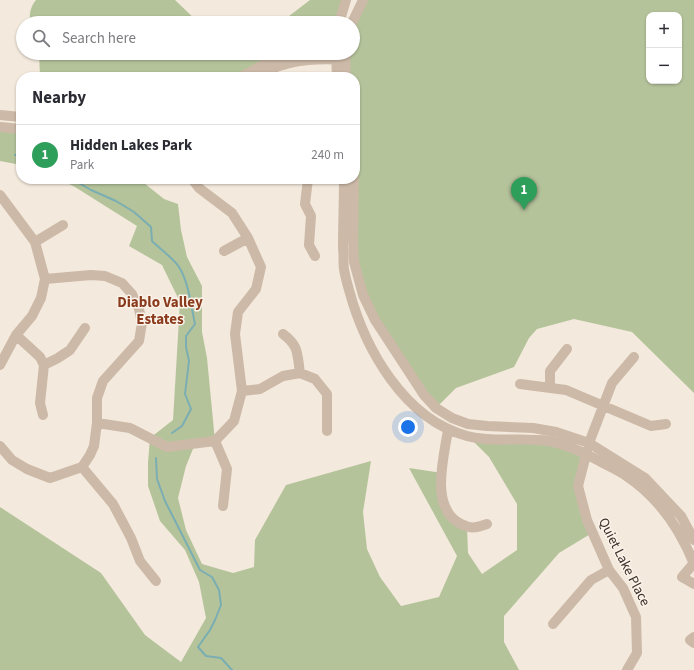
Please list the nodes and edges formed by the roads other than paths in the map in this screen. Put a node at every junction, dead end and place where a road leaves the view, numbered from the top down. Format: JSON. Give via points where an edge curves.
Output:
{"nodes":[{"id":1,"x":346,"y":0,"type":"edge"},
{"id":2,"x":363,"y":0,"type":"edge"},
{"id":3,"x":342,"y":16,"type":"edge"},
{"id":4,"x":355,"y":16,"type":"edge"},
{"id":5,"x":276,"y":60,"type":"edge"},
{"id":6,"x":303,"y":60,"type":"edge"},
{"id":7,"x":340,"y":60,"type":"edge"},
{"id":8,"x":342,"y":60,"type":"edge"},
{"id":9,"x":250,"y":72,"type":"edge"},
{"id":10,"x":266,"y":72,"type":"edge"},
{"id":11,"x":338,"y":72,"type":"edge"},
{"id":12,"x":345,"y":72,"type":"edge"},
{"id":13,"x":0,"y":115,"type":"edge"},
{"id":14,"x":16,"y":116,"type":"edge"},
{"id":15,"x":0,"y":127,"type":"edge"},
{"id":16,"x":16,"y":129,"type":"edge"},
{"id":17,"x":196,"y":184,"type":"edge"},
{"id":18,"x":307,"y":184,"type":"edge"},
{"id":19,"x":344,"y":184,"type":"edge"},
{"id":20,"x":354,"y":184,"type":"edge"},
{"id":21,"x":0,"y":195,"type":"edge"},
{"id":22,"x":63,"y":225,"type":"dead end"},
{"id":23,"x":248,"y":238,"type":"junction"},
{"id":24,"x":35,"y":242,"type":"junction"},
{"id":25,"x":224,"y":251,"type":"dead end"},
{"id":26,"x":315,"y":256,"type":"dead end"},
{"id":27,"x":45,"y":279,"type":"junction"},
{"id":28,"x":85,"y":328,"type":"dead end"},
{"id":29,"x":283,"y":334,"type":"dead end"},
{"id":30,"x":16,"y":335,"type":"junction"},
{"id":31,"x":567,"y":349,"type":"dead end"},
{"id":32,"x":634,"y":357,"type":"dead end"},
{"id":33,"x":0,"y":365,"type":"edge"},
{"id":34,"x":44,"y":365,"type":"junction"},
{"id":35,"x":300,"y":373,"type":"junction"},
{"id":36,"x":520,"y":384,"type":"dead end"},
{"id":37,"x":550,"y":388,"type":"junction"},
{"id":38,"x":242,"y":391,"type":"junction"},
{"id":39,"x":604,"y":405,"type":"junction"},
{"id":40,"x":43,"y":415,"type":"dead end"},
{"id":41,"x":97,"y":423,"type":"junction"},
{"id":42,"x":666,"y":424,"type":"dead end"},
{"id":43,"x":448,"y":430,"type":"junction"},
{"id":44,"x":326,"y":431,"type":"dead end"},
{"id":45,"x":215,"y":441,"type":"junction"},
{"id":46,"x":589,"y":443,"type":"junction"},
{"id":47,"x":0,"y":446,"type":"edge"},
{"id":48,"x":586,"y":454,"type":"junction"},
{"id":49,"x":82,"y":467,"type":"junction"},
{"id":50,"x":223,"y":506,"type":"dead end"},
{"id":51,"x":487,"y":524,"type":"dead end"},
{"id":52,"x":694,"y":540,"type":"edge"},
{"id":53,"x":694,"y":564,"type":"edge"},
{"id":54,"x":609,"y":570,"type":"junction"},
{"id":55,"x":156,"y":581,"type":"dead end"},
{"id":56,"x":694,"y":584,"type":"edge"},
{"id":57,"x":553,"y":624,"type":"dead end"},
{"id":58,"x":694,"y":637,"type":"edge"},
{"id":59,"x":694,"y":644,"type":"edge"},
{"id":60,"x":627,"y":670,"type":"edge"}],
"edges":[{"from":1,"to":3,"type":"street"},
{"from":2,"to":4,"type":"street"},
{"from":5,"to":9,"type":"street"},
{"from":6,"to":10,"type":"street","via":[[272,68]]},
{"from":7,"to":11,"type":"street"},
{"from":8,"to":12,"type":"street"},
{"from":13,"to":14,"type":"street"},
{"from":15,"to":16,"type":"street"},
{"from":17,"to":23,"type":"street","via":[[232,213]]},
{"from":18,"to":26,"type":"street","via":[[305,204],[311,216],[309,244]]},
{"from":19,"to":43,"type":"street","via":[[344,270],[361,328],[397,388],[433,422]]},
{"from":20,"to":46,"type":"street","via":[[354,262],[363,295],[375,320],[424,395],[436,408],[468,424],[533,428],[556,432]]},
{"from":21,"to":24,"type":"street"},
{"from":22,"to":24,"type":"street"},
{"from":23,"to":25,"type":"street"},
{"from":23,"to":38,"type":"street","via":[[261,267],[256,289],[238,312],[235,334]]},
{"from":24,"to":27,"type":"street"},
{"from":27,"to":30,"type":"street","via":[[41,298],[32,316]]},
{"from":27,"to":41,"type":"street","via":[[105,276],[122,283],[132,294],[139,309],[142,323],[139,341],[103,381],[97,398]]},
{"from":28,"to":34,"type":"street","via":[[70,350]]},
{"from":29,"to":35,"type":"street","via":[[293,342]]},
{"from":30,"to":33,"type":"street"},
{"from":30,"to":34,"type":"street","via":[[40,357]]},
{"from":31,"to":37,"type":"street","via":[[550,371]]},
{"from":32,"to":39,"type":"street","name":"Quiet Lake Place","via":[[612,383]]},
{"from":34,"to":40,"type":"street","via":[[40,402]]},
{"from":35,"to":38,"type":"street","via":[[283,376],[260,389]]},
{"from":35,"to":44,"type":"street","via":[[315,379],[327,394]]},
{"from":36,"to":37,"type":"street"},
{"from":37,"to":39,"type":"street","via":[[566,390]]},
{"from":38,"to":45,"type":"street","via":[[234,421]]},
{"from":39,"to":42,"type":"street","via":[[651,426]]},
{"from":39,"to":46,"type":"street","name":"Quiet Lake Place"},
{"from":41,"to":45,"type":"street","via":[[130,428],[167,447]]},
{"from":41,"to":49,"type":"street","via":[[94,446]]},
{"from":43,"to":48,"type":"street","via":[[480,438],[548,441]]},
{"from":43,"to":51,"type":"street","via":[[442,473],[443,504],[453,519],[467,527]]},
{"from":45,"to":50,"type":"street","via":[[227,469]]},
{"from":46,"to":48,"type":"street","name":"Quiet Lake Place"},
{"from":46,"to":52,"type":"street","via":[[645,478],[681,516]]},
{"from":47,"to":49,"type":"street","via":[[12,460],[50,478]]},
{"from":48,"to":53,"type":"street","via":[[624,474],[644,489],[672,521]]},
{"from":48,"to":54,"type":"street","name":"Quiet Lake Place","via":[[578,486],[586,520]]},
{"from":49,"to":55,"type":"street","via":[[113,504],[140,561]]},
{"from":53,"to":56,"type":"street","via":[[682,577]]},
{"from":54,"to":57,"type":"street","via":[[591,580]]},
{"from":54,"to":60,"type":"street","name":"Quiet Lake Place","via":[[623,588],[636,617],[637,653]]},
{"from":58,"to":59,"type":"street","via":[[690,640]]}]}
